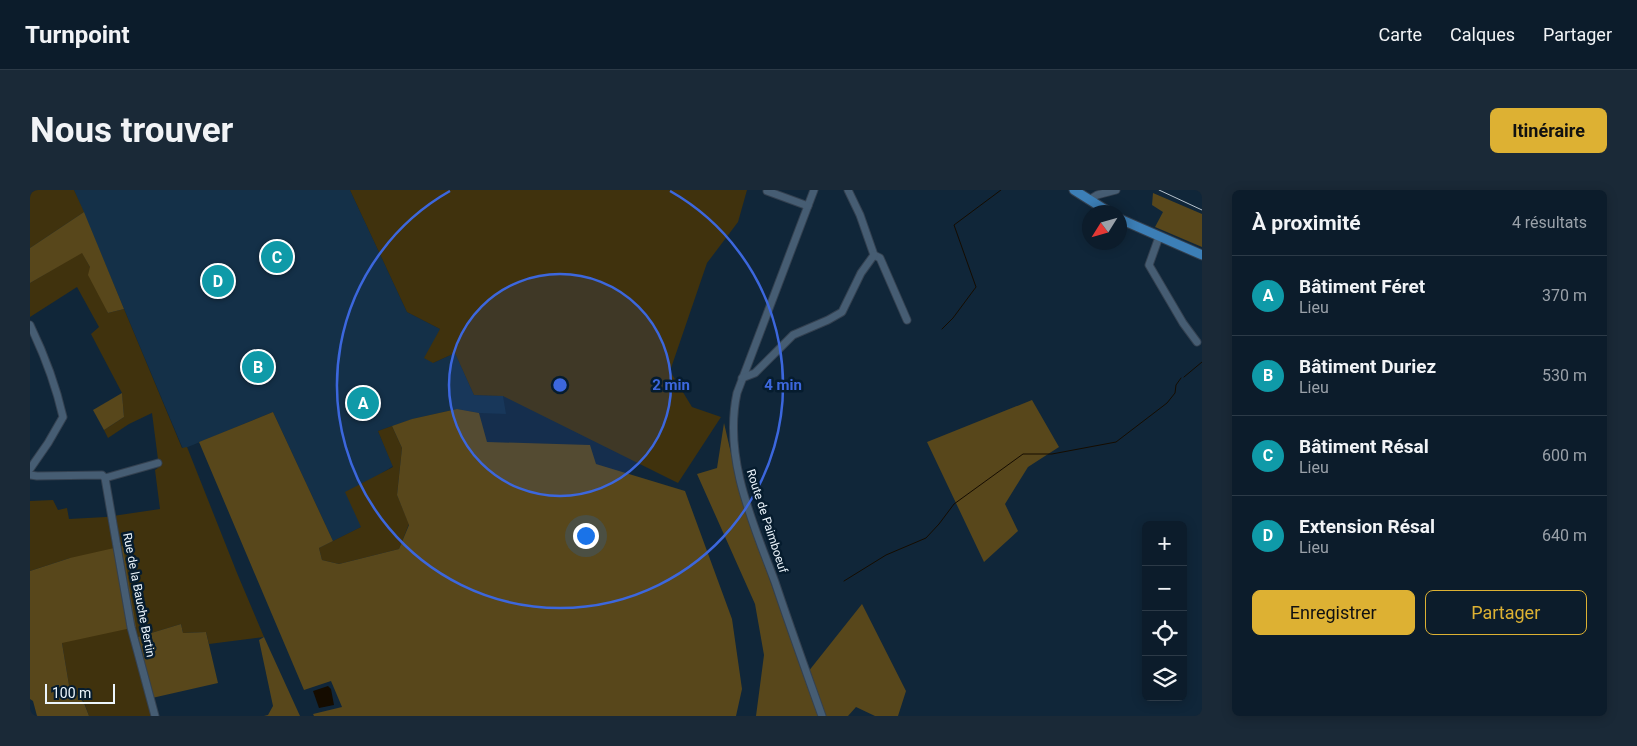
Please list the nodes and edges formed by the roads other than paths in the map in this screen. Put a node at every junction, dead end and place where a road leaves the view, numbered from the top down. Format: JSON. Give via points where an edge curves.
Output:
{"nodes":[{"id":1,"x":814,"y":190,"type":"edge"},
{"id":2,"x":848,"y":190,"type":"edge"},
{"id":3,"x":1074,"y":190,"type":"edge"},
{"id":4,"x":767,"y":191,"type":"edge"},
{"id":5,"x":1114,"y":191,"type":"edge"},
{"id":6,"x":1089,"y":200,"type":"junction"},
{"id":7,"x":1097,"y":205,"type":"edge"},
{"id":8,"x":1101,"y":205,"type":"edge"},
{"id":9,"x":808,"y":206,"type":"junction"},
{"id":10,"x":1127,"y":221,"type":"edge"},
{"id":11,"x":1160,"y":237,"type":"junction"},
{"id":12,"x":1202,"y":254,"type":"edge"},
{"id":13,"x":874,"y":255,"type":"junction"},
{"id":14,"x":908,"y":320,"type":"dead end"},
{"id":15,"x":30,"y":325,"type":"edge"},
{"id":16,"x":1197,"y":342,"type":"dead end"},
{"id":17,"x":742,"y":378,"type":"junction"},
{"id":18,"x":158,"y":463,"type":"dead end"},
{"id":19,"x":30,"y":469,"type":"edge"},
{"id":20,"x":30,"y":475,"type":"edge"},
{"id":21,"x":104,"y":478,"type":"junction"},
{"id":22,"x":155,"y":716,"type":"edge"},
{"id":23,"x":822,"y":716,"type":"edge"}],
"edges":[{"from":1,"to":9,"type":"street","name":"Route de Paimboeuf"},
{"from":2,"to":13,"type":"street"},
{"from":3,"to":6,"type":"main road"},
{"from":4,"to":9,"type":"street"},
{"from":5,"to":6,"type":"street"},
{"from":5,"to":8,"type":"street"},
{"from":6,"to":7,"type":"main road"},
{"from":9,"to":17,"type":"street","name":"Route de Paimboeuf"},
{"from":10,"to":11,"type":"main road"},
{"from":11,"to":12,"type":"main road"},
{"from":11,"to":16,"type":"street","via":[[1149,265]]},
{"from":13,"to":14,"type":"street","via":[[880,258]]},
{"from":13,"to":17,"type":"street","via":[[860,273],[842,312],[793,335],[755,373]]},
{"from":15,"to":19,"type":"street","via":[[63,417]]},
{"from":17,"to":23,"type":"street","name":"Route de Paimboeuf","via":[[733,417],[738,469],[750,513]]},
{"from":18,"to":21,"type":"street"},
{"from":20,"to":21,"type":"street","via":[[102,475]]},
{"from":21,"to":22,"type":"street","name":"Rue de la Bauche Bertin","via":[[132,627]]}]}
